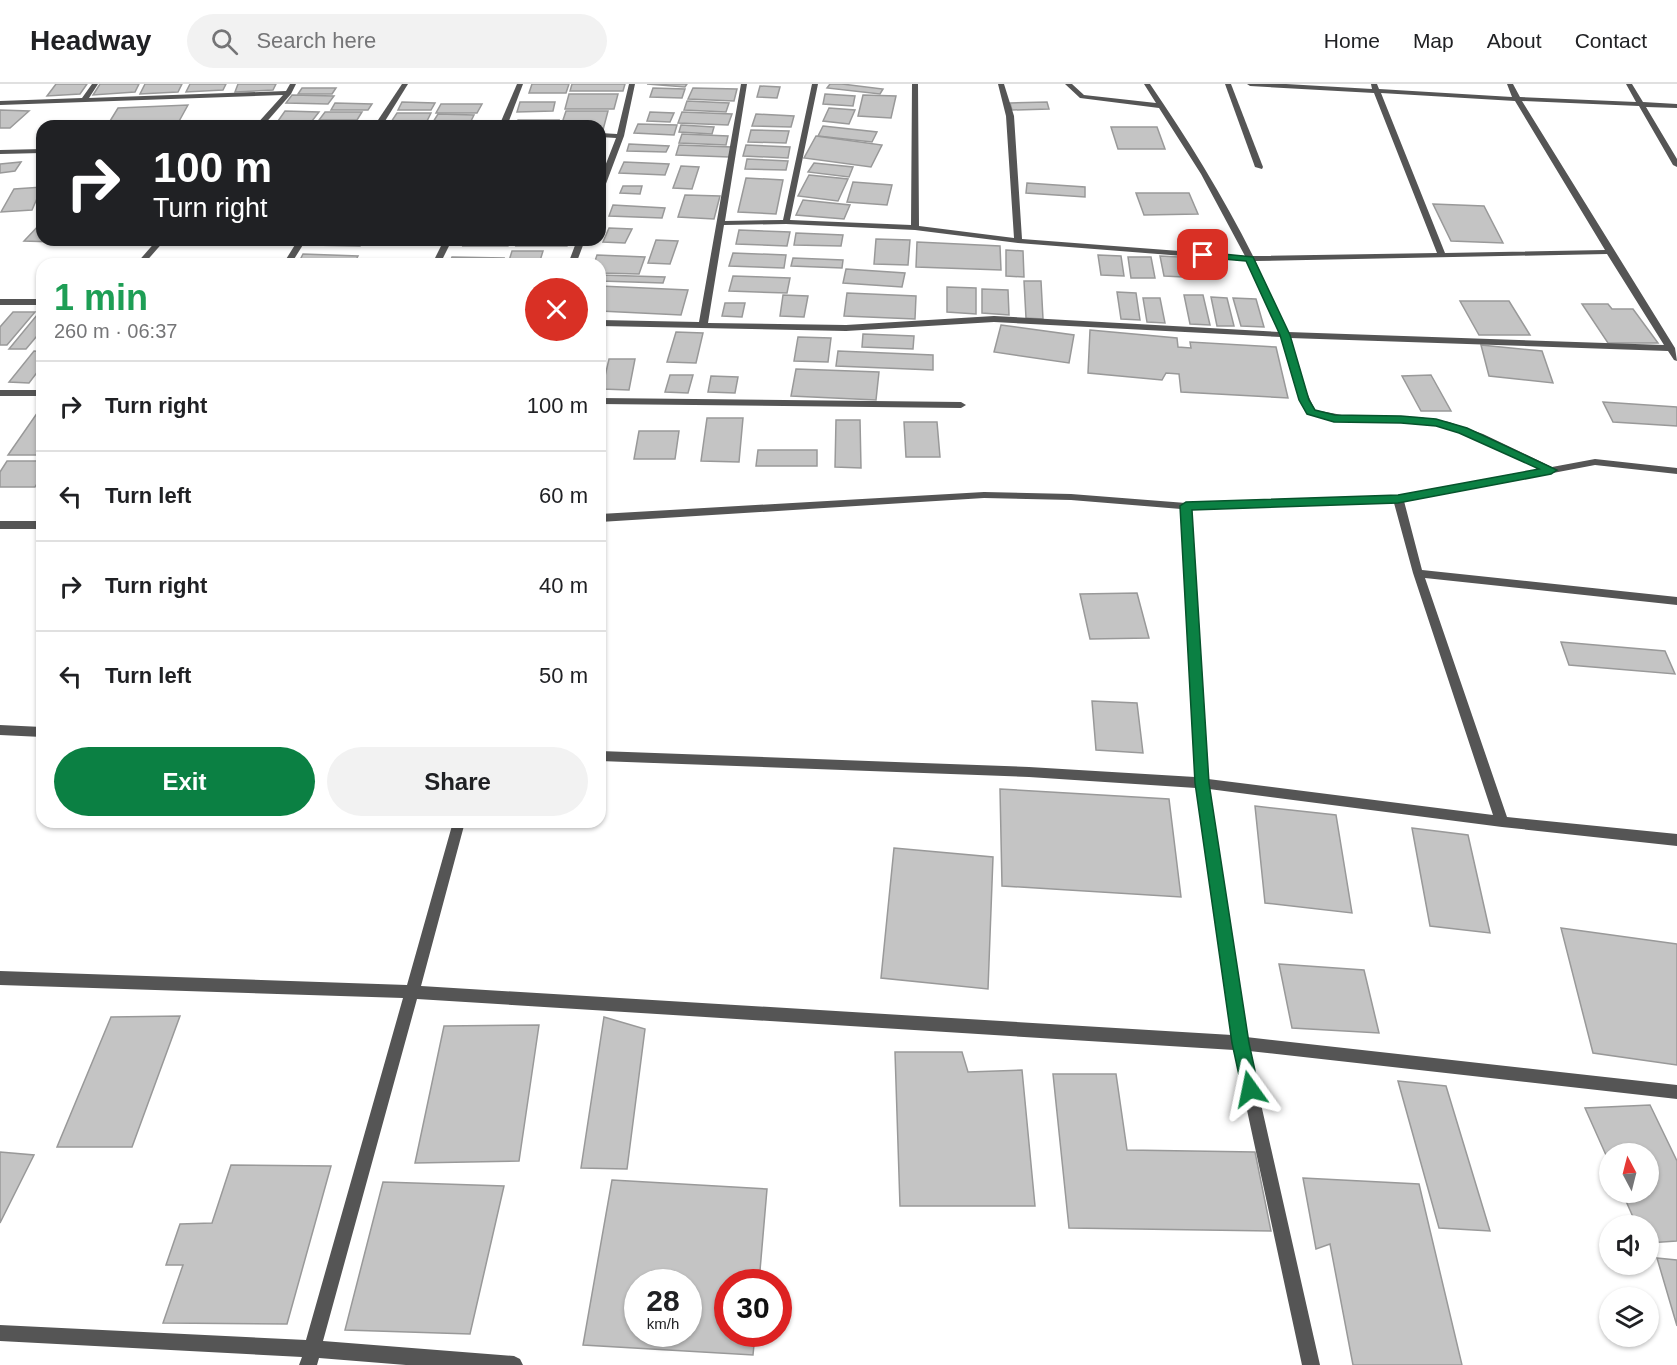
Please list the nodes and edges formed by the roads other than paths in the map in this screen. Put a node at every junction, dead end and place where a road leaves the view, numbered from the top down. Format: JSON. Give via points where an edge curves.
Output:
{"nodes":[{"id":1,"x":95,"y":84,"type":"edge"},
{"id":2,"x":293,"y":84,"type":"edge"},
{"id":3,"x":405,"y":84,"type":"edge"},
{"id":4,"x":520,"y":84,"type":"edge"},
{"id":5,"x":632,"y":84,"type":"edge"},
{"id":6,"x":744,"y":84,"type":"edge"},
{"id":7,"x":815,"y":84,"type":"edge"},
{"id":8,"x":915,"y":84,"type":"edge"},
{"id":9,"x":1001,"y":84,"type":"edge"},
{"id":10,"x":1068,"y":84,"type":"edge"},
{"id":11,"x":1148,"y":84,"type":"edge"},
{"id":12,"x":1228,"y":84,"type":"edge"},
{"id":13,"x":1250,"y":84,"type":"edge"},
{"id":14,"x":1510,"y":84,"type":"edge"},
{"id":15,"x":1629,"y":84,"type":"edge"},
{"id":16,"x":1375,"y":88,"type":"edge"},
{"id":17,"x":289,"y":93,"type":"junction"},
{"id":18,"x":1517,"y":99,"type":"junction"},
{"id":19,"x":84,"y":100,"type":"junction"},
{"id":20,"x":0,"y":102,"type":"edge"},
{"id":21,"x":1642,"y":104,"type":"junction"},
{"id":22,"x":1163,"y":106,"type":"junction"},
{"id":23,"x":1677,"y":106,"type":"edge"},
{"id":24,"x":264,"y":120,"type":"edge"},
{"id":25,"x":382,"y":120,"type":"edge"},
{"id":26,"x":505,"y":120,"type":"edge"},
{"id":27,"x":606,"y":135,"type":"edge"},
{"id":28,"x":620,"y":136,"type":"junction"},
{"id":29,"x":36,"y":151,"type":"edge"},
{"id":30,"x":0,"y":152,"type":"edge"},
{"id":31,"x":1677,"y":165,"type":"edge"},
{"id":32,"x":1259,"y":167,"type":"dead end"},
{"id":33,"x":606,"y":173,"type":"edge"},
{"id":34,"x":720,"y":222,"type":"junction"},
{"id":35,"x":786,"y":222,"type":"junction"},
{"id":36,"x":915,"y":228,"type":"junction"},
{"id":37,"x":1018,"y":241,"type":"junction"},
{"id":38,"x":156,"y":246,"type":"edge"},
{"id":39,"x":1610,"y":252,"type":"junction"},
{"id":40,"x":1441,"y":254,"type":"junction"},
{"id":41,"x":145,"y":258,"type":"edge"},
{"id":42,"x":1250,"y":259,"type":"junction"},
{"id":43,"x":0,"y":302,"type":"edge"},
{"id":44,"x":36,"y":302,"type":"edge"},
{"id":45,"x":606,"y":323,"type":"edge"},
{"id":46,"x":703,"y":326,"type":"junction"},
{"id":47,"x":1285,"y":335,"type":"junction"},
{"id":48,"x":1671,"y":348,"type":"junction"},
{"id":49,"x":1677,"y":358,"type":"edge"},
{"id":50,"x":0,"y":393,"type":"edge"},
{"id":51,"x":36,"y":393,"type":"edge"},
{"id":52,"x":606,"y":401,"type":"edge"},
{"id":53,"x":961,"y":405,"type":"dead end"},
{"id":54,"x":1551,"y":470,"type":"junction"},
{"id":55,"x":1677,"y":471,"type":"edge"},
{"id":56,"x":1398,"y":499,"type":"junction"},
{"id":57,"x":1186,"y":506,"type":"junction"},
{"id":58,"x":606,"y":518,"type":"edge"},
{"id":59,"x":0,"y":525,"type":"edge"},
{"id":60,"x":36,"y":525,"type":"edge"},
{"id":61,"x":1418,"y":573,"type":"junction"},
{"id":62,"x":1677,"y":601,"type":"edge"},
{"id":63,"x":0,"y":730,"type":"edge"},
{"id":64,"x":36,"y":732,"type":"edge"},
{"id":65,"x":606,"y":756,"type":"edge"},
{"id":66,"x":1202,"y":783,"type":"junction"},
{"id":67,"x":1502,"y":822,"type":"junction"},
{"id":68,"x":457,"y":828,"type":"edge"},
{"id":69,"x":1677,"y":840,"type":"edge"},
{"id":70,"x":0,"y":978,"type":"edge"},
{"id":71,"x":412,"y":992,"type":"junction"},
{"id":72,"x":1240,"y":1043,"type":"junction"},
{"id":73,"x":1677,"y":1092,"type":"edge"},
{"id":74,"x":0,"y":1333,"type":"edge"},
{"id":75,"x":311,"y":1357,"type":"edge"},
{"id":76,"x":514,"y":1365,"type":"edge"},
{"id":77,"x":1311,"y":1365,"type":"edge"}],
"edges":[{"from":1,"to":19,"type":"street"},
{"from":2,"to":17,"type":"street"},
{"from":3,"to":25,"type":"street"},
{"from":4,"to":26,"type":"street"},
{"from":5,"to":28,"type":"street"},
{"from":6,"to":34,"type":"street"},
{"from":7,"to":35,"type":"street"},
{"from":8,"to":36,"type":"street"},
{"from":9,"to":37,"type":"street","via":[[1010,117]]},
{"from":10,"to":22,"type":"street","via":[[1082,97]]},
{"from":11,"to":22,"type":"street"},
{"from":12,"to":32,"type":"street"},
{"from":13,"to":16,"type":"street"},
{"from":14,"to":18,"type":"street"},
{"from":15,"to":21,"type":"street"},
{"from":16,"to":18,"type":"street"},
{"from":16,"to":40,"type":"street"},
{"from":17,"to":19,"type":"street"},
{"from":17,"to":24,"type":"street"},
{"from":18,"to":21,"type":"street"},
{"from":18,"to":39,"type":"street"},
{"from":19,"to":20,"type":"street"},
{"from":21,"to":23,"type":"street"},
{"from":21,"to":31,"type":"street"},
{"from":22,"to":42,"type":"street"},
{"from":27,"to":28,"type":"street"},
{"from":28,"to":33,"type":"street"},
{"from":29,"to":30,"type":"street"},
{"from":34,"to":35,"type":"street"},
{"from":34,"to":46,"type":"street"},
{"from":35,"to":36,"type":"street"},
{"from":36,"to":37,"type":"street"},
{"from":37,"to":42,"type":"street"},
{"from":38,"to":41,"type":"street"},
{"from":39,"to":40,"type":"street"},
{"from":39,"to":48,"type":"street"},
{"from":40,"to":42,"type":"street"},
{"from":42,"to":47,"type":"street"},
{"from":43,"to":44,"type":"street"},
{"from":45,"to":46,"type":"street"},
{"from":46,"to":47,"type":"street","via":[[846,328],[994,319]]},
{"from":47,"to":48,"type":"street"},
{"from":47,"to":54,"type":"street","via":[[1311,412],[1334,419],[1436,423]]},
{"from":48,"to":49,"type":"street"},
{"from":50,"to":51,"type":"street"},
{"from":52,"to":53,"type":"street"},
{"from":54,"to":55,"type":"street","via":[[1595,462]]},
{"from":54,"to":56,"type":"street"},
{"from":56,"to":57,"type":"street"},
{"from":56,"to":61,"type":"street"},
{"from":57,"to":58,"type":"street","via":[[984,495]]},
{"from":57,"to":66,"type":"street"},
{"from":59,"to":60,"type":"street"},
{"from":61,"to":62,"type":"street"},
{"from":61,"to":67,"type":"street"},
{"from":63,"to":64,"type":"street"},
{"from":65,"to":66,"type":"street","via":[[1029,772]]},
{"from":66,"to":67,"type":"street"},
{"from":66,"to":72,"type":"street"},
{"from":67,"to":69,"type":"street"},
{"from":68,"to":71,"type":"street"},
{"from":70,"to":71,"type":"street"},
{"from":71,"to":72,"type":"street"},
{"from":71,"to":75,"type":"street"},
{"from":72,"to":73,"type":"street"},
{"from":72,"to":77,"type":"street"},
{"from":74,"to":75,"type":"street"},
{"from":75,"to":76,"type":"street"}]}
